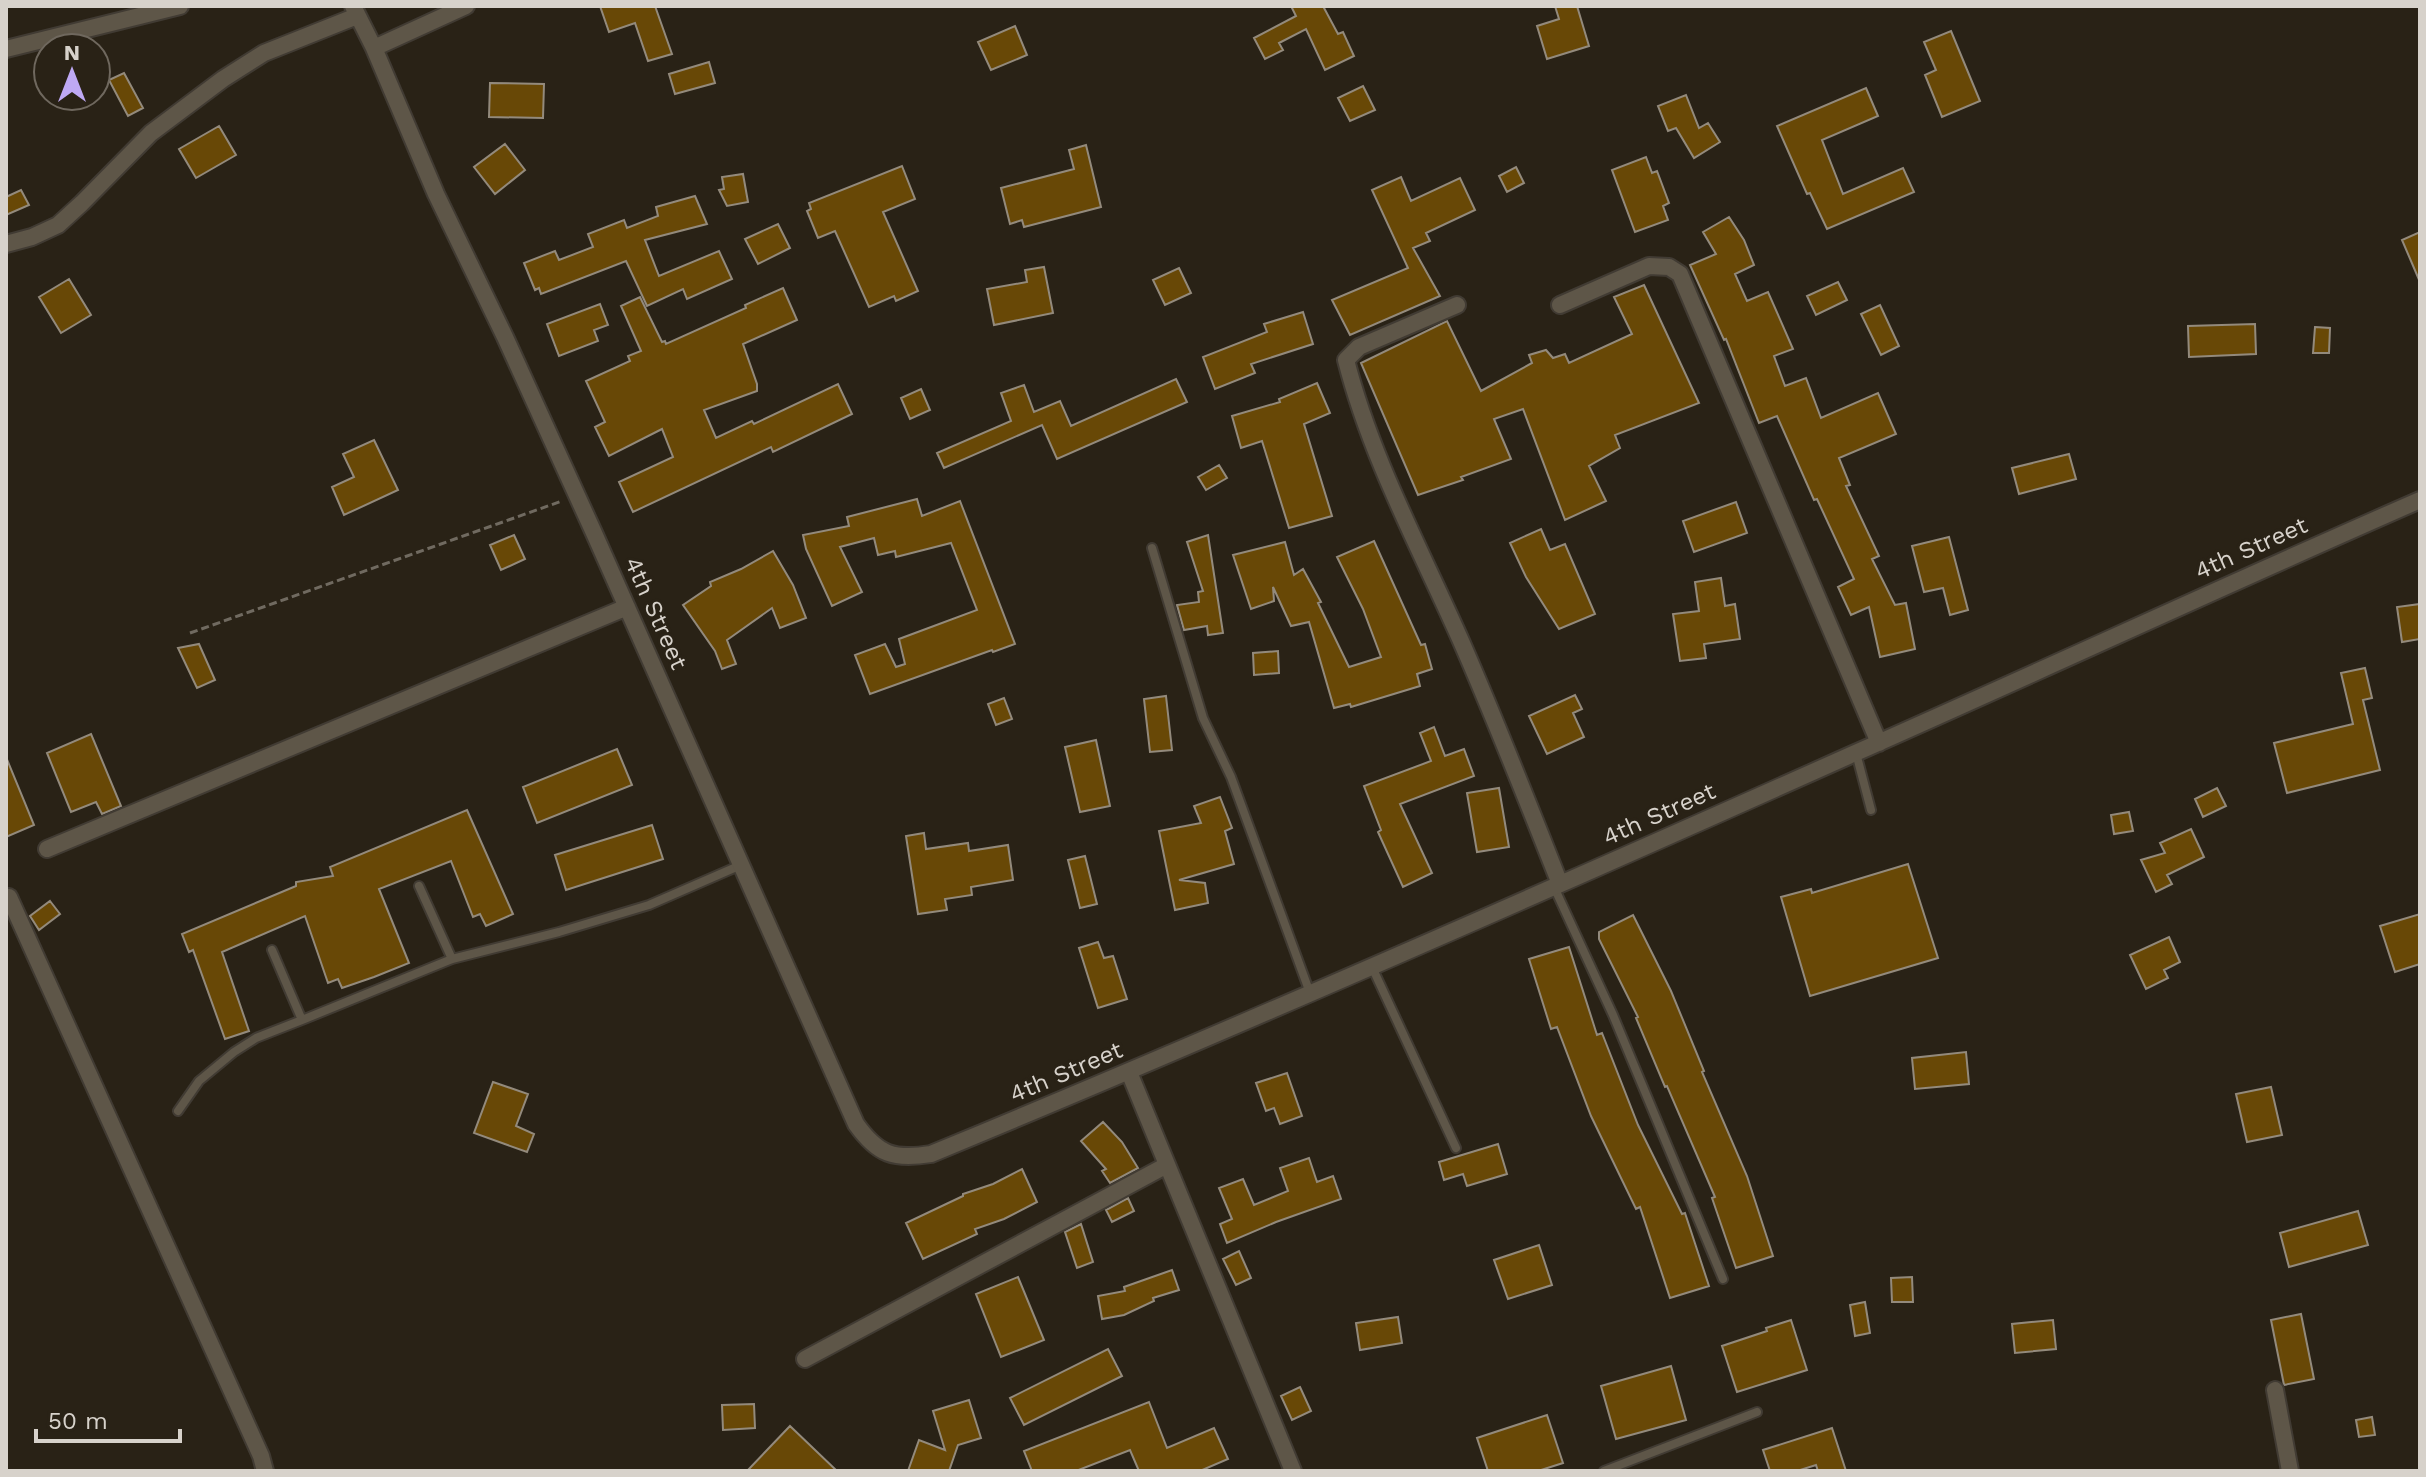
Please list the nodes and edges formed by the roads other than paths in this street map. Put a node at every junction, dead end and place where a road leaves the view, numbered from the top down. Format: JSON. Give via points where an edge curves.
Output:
{"nodes":[{"id":1,"x":180,"y":6,"type":"edge"},
{"id":2,"x":466,"y":6,"type":"edge"},
{"id":3,"x":355,"y":11,"type":"edge"},
{"id":4,"x":374,"y":48,"type":"junction"},
{"id":5,"x":6,"y":49,"type":"edge"},
{"id":6,"x":6,"y":244,"type":"edge"},
{"id":7,"x":1457,"y":305,"type":"dead end"},
{"id":8,"x":1560,"y":305,"type":"dead end"},
{"id":9,"x":2420,"y":500,"type":"edge"},
{"id":10,"x":1152,"y":548,"type":"dead end"},
{"id":11,"x":627,"y":607,"type":"junction"},
{"id":12,"x":1879,"y":743,"type":"junction"},
{"id":13,"x":1856,"y":753,"type":"junction"},
{"id":14,"x":1871,"y":810,"type":"dead end"},
{"id":15,"x":47,"y":849,"type":"dead end"},
{"id":16,"x":742,"y":865,"type":"junction"},
{"id":17,"x":1557,"y":885,"type":"junction"},
{"id":18,"x":419,"y":886,"type":"dead end"},
{"id":19,"x":9,"y":897,"type":"dead end"},
{"id":20,"x":272,"y":950,"type":"dead end"},
{"id":21,"x":452,"y":959,"type":"junction"},
{"id":22,"x":1372,"y":967,"type":"junction"},
{"id":23,"x":1310,"y":993,"type":"junction"},
{"id":24,"x":302,"y":1020,"type":"junction"},
{"id":25,"x":1129,"y":1072,"type":"junction"},
{"id":26,"x":178,"y":1111,"type":"dead end"},
{"id":27,"x":1456,"y":1148,"type":"dead end"},
{"id":28,"x":1167,"y":1165,"type":"junction"},
{"id":29,"x":1723,"y":1279,"type":"dead end"},
{"id":30,"x":805,"y":1359,"type":"dead end"},
{"id":31,"x":2275,"y":1390,"type":"dead end"},
{"id":32,"x":1757,"y":1412,"type":"dead end"},
{"id":33,"x":265,"y":1471,"type":"edge"},
{"id":34,"x":1293,"y":1471,"type":"edge"},
{"id":35,"x":1604,"y":1471,"type":"edge"},
{"id":36,"x":2290,"y":1471,"type":"edge"}],
"edges":[{"from":1,"to":5,"type":"street"},
{"from":2,"to":4,"type":"street"},
{"from":3,"to":4,"type":"street","name":"4th Street"},
{"from":3,"to":6,"type":"street","via":[[264,53],[223,79],[151,133],[58,225]]},
{"from":4,"to":11,"type":"street","name":"4th Street"},
{"from":7,"to":17,"type":"street","via":[[1359,347],[1346,360],[1356,400],[1460,640]]},
{"from":8,"to":12,"type":"street","via":[[1649,266],[1669,267],[1680,274]]},
{"from":9,"to":12,"type":"street","name":"4th Street"},
{"from":10,"to":23,"type":"lane","via":[[1203,718],[1231,777]]},
{"from":11,"to":15,"type":"street"},
{"from":11,"to":16,"type":"street","name":"4th Street"},
{"from":12,"to":13,"type":"street","name":"4th Street"},
{"from":13,"to":14,"type":"lane"},
{"from":13,"to":17,"type":"street","name":"4th Street"},
{"from":16,"to":21,"type":"lane","via":[[649,905]]},
{"from":16,"to":25,"type":"street","name":"4th Street","via":[[856,1124],[869,1142],[887,1153],[907,1158],[931,1154]]},
{"from":17,"to":22,"type":"street","name":"4th Street"},
{"from":17,"to":29,"type":"lane"},
{"from":18,"to":21,"type":"lane"},
{"from":19,"to":33,"type":"street"},
{"from":20,"to":24,"type":"lane"},
{"from":21,"to":24,"type":"lane"},
{"from":22,"to":23,"type":"street","name":"4th Street"},
{"from":22,"to":27,"type":"lane"},
{"from":23,"to":25,"type":"street","name":"4th Street"},
{"from":24,"to":26,"type":"lane","via":[[234,1052],[199,1081]]},
{"from":25,"to":28,"type":"street"},
{"from":28,"to":30,"type":"street"},
{"from":28,"to":34,"type":"street"},
{"from":31,"to":36,"type":"street"},
{"from":32,"to":35,"type":"lane"}]}
